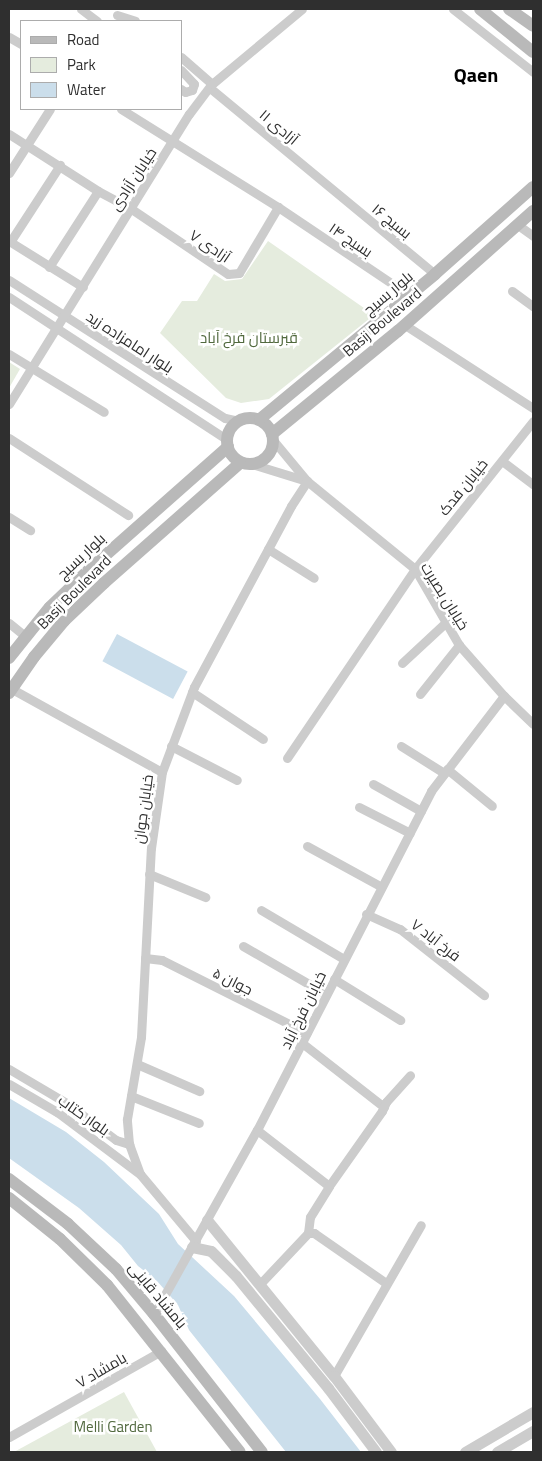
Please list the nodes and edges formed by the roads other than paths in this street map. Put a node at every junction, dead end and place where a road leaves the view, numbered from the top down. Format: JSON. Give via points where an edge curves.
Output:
{"nodes":[{"id":1,"x":81,"y":9,"type":"edge"},
{"id":2,"x":302,"y":9,"type":"edge"},
{"id":3,"x":453,"y":9,"type":"edge"},
{"id":4,"x":480,"y":9,"type":"edge"},
{"id":5,"x":513,"y":10,"type":"edge"},
{"id":6,"x":114,"y":12,"type":"edge"},
{"id":7,"x":96,"y":20,"type":"edge"},
{"id":8,"x":124,"y":20,"type":"edge"},
{"id":9,"x":134,"y":20,"type":"edge"},
{"id":10,"x":533,"y":26,"type":"edge"},
{"id":11,"x":9,"y":36,"type":"edge"},
{"id":12,"x":20,"y":43,"type":"edge"},
{"id":13,"x":533,"y":52,"type":"edge"},
{"id":14,"x":182,"y":58,"type":"edge"},
{"id":15,"x":182,"y":71,"type":"edge"},
{"id":16,"x":533,"y":72,"type":"edge"},
{"id":17,"x":211,"y":86,"type":"junction"},
{"id":18,"x":182,"y":90,"type":"edge"},
{"id":19,"x":49,"y":110,"type":"edge"},
{"id":20,"x":123,"y":110,"type":"edge"},
{"id":21,"x":9,"y":134,"type":"edge"},
{"id":22,"x":173,"y":142,"type":"junction"},
{"id":23,"x":28,"y":146,"type":"junction"},
{"id":24,"x":60,"y":165,"type":"junction"},
{"id":25,"x":9,"y":173,"type":"edge"},
{"id":26,"x":533,"y":187,"type":"edge"},
{"id":27,"x":331,"y":188,"type":"joint"},
{"id":28,"x":98,"y":191,"type":"junction"},
{"id":29,"x":278,"y":207,"type":"junction"},
{"id":30,"x":130,"y":208,"type":"junction"},
{"id":31,"x":533,"y":211,"type":"edge"},
{"id":32,"x":518,"y":225,"type":"junction"},
{"id":33,"x":533,"y":236,"type":"edge"},
{"id":34,"x":9,"y":242,"type":"edge"},
{"id":35,"x":49,"y":267,"type":"junction"},
{"id":36,"x":435,"y":274,"type":"junction"},
{"id":37,"x":9,"y":280,"type":"edge"},
{"id":38,"x":83,"y":287,"type":"junction"},
{"id":39,"x":512,"y":291,"type":"dead end"},
{"id":40,"x":410,"y":295,"type":"junction"},
{"id":41,"x":9,"y":298,"type":"edge"},
{"id":42,"x":533,"y":306,"type":"edge"},
{"id":43,"x":65,"y":316,"type":"junction"},
{"id":44,"x":405,"y":325,"type":"junction"},
{"id":45,"x":57,"y":328,"type":"junction"},
{"id":46,"x":9,"y":354,"type":"edge"},
{"id":47,"x":31,"y":368,"type":"junction"},
{"id":48,"x":9,"y":404,"type":"edge"},
{"id":49,"x":533,"y":408,"type":"edge"},
{"id":50,"x":104,"y":412,"type":"dead end"},
{"id":51,"x":260,"y":419,"type":"junction"},
{"id":52,"x":239,"y":421,"type":"junction"},
{"id":53,"x":533,"y":421,"type":"edge"},
{"id":54,"x":272,"y":437,"type":"junction"},
{"id":55,"x":9,"y":438,"type":"edge"},
{"id":56,"x":227,"y":443,"type":"junction"},
{"id":57,"x":502,"y":461,"type":"junction"},
{"id":58,"x":240,"y":463,"type":"junction"},
{"id":59,"x":255,"y":464,"type":"junction"},
{"id":60,"x":307,"y":481,"type":"junction"},
{"id":61,"x":533,"y":484,"type":"edge"},
{"id":62,"x":128,"y":515,"type":"dead end"},
{"id":63,"x":9,"y":517,"type":"edge"},
{"id":64,"x":30,"y":530,"type":"dead end"},
{"id":65,"x":268,"y":549,"type":"junction"},
{"id":66,"x":414,"y":569,"type":"junction"},
{"id":67,"x":314,"y":578,"type":"dead end"},
{"id":68,"x":9,"y":623,"type":"edge"},
{"id":69,"x":445,"y":623,"type":"junction"},
{"id":70,"x":25,"y":636,"type":"junction"},
{"id":71,"x":459,"y":645,"type":"junction"},
{"id":72,"x":9,"y":658,"type":"edge"},
{"id":73,"x":402,"y":663,"type":"dead end"},
{"id":74,"x":10,"y":691,"type":"edge"},
{"id":75,"x":192,"y":692,"type":"junction"},
{"id":76,"x":420,"y":694,"type":"dead end"},
{"id":77,"x":504,"y":696,"type":"junction"},
{"id":78,"x":533,"y":724,"type":"edge"},
{"id":79,"x":263,"y":739,"type":"dead end"},
{"id":80,"x":171,"y":746,"type":"junction"},
{"id":81,"x":401,"y":746,"type":"dead end"},
{"id":82,"x":287,"y":758,"type":"dead end"},
{"id":83,"x":446,"y":771,"type":"junction"},
{"id":84,"x":162,"y":772,"type":"junction"},
{"id":85,"x":237,"y":780,"type":"dead end"},
{"id":86,"x":373,"y":784,"type":"dead end"},
{"id":87,"x":492,"y":806,"type":"dead end"},
{"id":88,"x":359,"y":807,"type":"dead end"},
{"id":89,"x":421,"y":811,"type":"junction"},
{"id":90,"x":410,"y":833,"type":"junction"},
{"id":91,"x":306,"y":846,"type":"dead end"},
{"id":92,"x":149,"y":874,"type":"junction"},
{"id":93,"x":380,"y":886,"type":"junction"},
{"id":94,"x":205,"y":897,"type":"dead end"},
{"id":95,"x":261,"y":910,"type":"dead end"},
{"id":96,"x":366,"y":914,"type":"junction"},
{"id":97,"x":243,"y":946,"type":"dead end"},
{"id":98,"x":145,"y":958,"type":"junction"},
{"id":99,"x":344,"y":959,"type":"junction"},
{"id":100,"x":334,"y":979,"type":"junction"},
{"id":101,"x":326,"y":994,"type":"junction"},
{"id":102,"x":484,"y":995,"type":"dead end"},
{"id":103,"x":400,"y":1020,"type":"dead end"},
{"id":104,"x":307,"y":1033,"type":"junction"},
{"id":105,"x":302,"y":1044,"type":"junction"},
{"id":106,"x":137,"y":1064,"type":"junction"},
{"id":107,"x":9,"y":1069,"type":"edge"},
{"id":108,"x":410,"y":1075,"type":"dead end"},
{"id":109,"x":9,"y":1084,"type":"edge"},
{"id":110,"x":199,"y":1091,"type":"dead end"},
{"id":111,"x":131,"y":1096,"type":"junction"},
{"id":112,"x":384,"y":1108,"type":"junction"},
{"id":113,"x":199,"y":1123,"type":"dead end"},
{"id":114,"x":257,"y":1130,"type":"junction"},
{"id":115,"x":129,"y":1144,"type":"junction"},
{"id":116,"x":140,"y":1174,"type":"junction"},
{"id":117,"x":9,"y":1179,"type":"edge"},
{"id":118,"x":328,"y":1186,"type":"junction"},
{"id":119,"x":9,"y":1198,"type":"edge"},
{"id":120,"x":207,"y":1220,"type":"junction"},
{"id":121,"x":421,"y":1225,"type":"dead end"},
{"id":122,"x":308,"y":1233,"type":"junction"},
{"id":123,"x":194,"y":1244,"type":"junction"},
{"id":124,"x":386,"y":1283,"type":"junction"},
{"id":125,"x":259,"y":1285,"type":"junction"},
{"id":126,"x":154,"y":1314,"type":"junction"},
{"id":127,"x":161,"y":1351,"type":"junction"},
{"id":128,"x":334,"y":1376,"type":"junction"},
{"id":129,"x":533,"y":1412,"type":"edge"},
{"id":130,"x":533,"y":1431,"type":"edge"},
{"id":131,"x":9,"y":1437,"type":"edge"},
{"id":132,"x":240,"y":1452,"type":"edge"},
{"id":133,"x":262,"y":1452,"type":"edge"},
{"id":134,"x":376,"y":1452,"type":"edge"},
{"id":135,"x":391,"y":1452,"type":"edge"},
{"id":136,"x":465,"y":1452,"type":"edge"},
{"id":137,"x":496,"y":1452,"type":"edge"}],
"edges":[{"from":1,"to":7,"type":"street"},
{"from":2,"to":17,"type":"street","name":"خیابان آزادی"},
{"from":3,"to":16,"type":"street"},
{"from":4,"to":13,"type":"main road"},
{"from":5,"to":10,"type":"main road"},
{"from":6,"to":8,"type":"street"},
{"from":6,"to":9,"type":"street"},
{"from":11,"to":12,"type":"street"},
{"from":14,"to":17,"type":"street","name":"آزادی ۱۱"},
{"from":15,"to":18,"type":"street","via":[[194,84],[192,90]]},
{"from":17,"to":22,"type":"street","name":"خیابان آزادی"},
{"from":17,"to":27,"type":"street","name":"آزادی ۱۱"},
{"from":19,"to":23,"type":"street"},
{"from":20,"to":22,"type":"street","name":"بسیج ۱۴"},
{"from":21,"to":23,"type":"street"},
{"from":22,"to":29,"type":"street","name":"بسیج ۱۴"},
{"from":22,"to":30,"type":"street","name":"خیابان آزادی"},
{"from":23,"to":24,"type":"street"},
{"from":23,"to":25,"type":"street"},
{"from":24,"to":28,"type":"street"},
{"from":24,"to":34,"type":"street"},
{"from":26,"to":36,"type":"main road","name":"بلوار بسیج"},
{"from":27,"to":36,"type":"street","name":"بسیج ۱۶"},
{"from":28,"to":30,"type":"street"},
{"from":28,"to":35,"type":"street"},
{"from":29,"to":30,"type":"street","name":"آزادی ۷","via":[[239,273],[228,274]]},
{"from":29,"to":40,"type":"street","name":"بسیج ۱۴"},
{"from":30,"to":38,"type":"street","name":"خیابان آزادی"},
{"from":31,"to":32,"type":"main road","name":"Basij Boulevard"},
{"from":32,"to":33,"type":"street"},
{"from":32,"to":44,"type":"main road","name":"Basij Boulevard"},
{"from":34,"to":35,"type":"street"},
{"from":35,"to":38,"type":"street"},
{"from":36,"to":40,"type":"main road","name":"بلوار بسیج"},
{"from":37,"to":43,"type":"street","name":"بلوار امامزاده زید"},
{"from":38,"to":43,"type":"street","name":"خیابان آزادی"},
{"from":39,"to":42,"type":"street"},
{"from":40,"to":51,"type":"main road","name":"بلوار بسیج"},
{"from":41,"to":45,"type":"street","name":"بلوار امامزاده زید"},
{"from":43,"to":45,"type":"street","name":"خیابان آزادی"},
{"from":43,"to":52,"type":"street","name":"بلوار امامزاده زید","via":[[225,418]]},
{"from":44,"to":49,"type":"street"},
{"from":44,"to":54,"type":"main road","name":"Basij Boulevard"},
{"from":45,"to":47,"type":"street","name":"خیابان آزادی"},
{"from":45,"to":56,"type":"street","name":"بلوار امامزاده زید"},
{"from":46,"to":47,"type":"street"},
{"from":47,"to":48,"type":"street"},
{"from":47,"to":50,"type":"street"},
{"from":51,"to":52,"type":"main road"},
{"from":51,"to":54,"type":"main road","via":[[271,429]]},
{"from":52,"to":56,"type":"main road","via":[[232,425]]},
{"from":53,"to":57,"type":"street","name":"خیابان فدک"},
{"from":54,"to":59,"type":"main road","via":[[274,444],[268,457]]},
{"from":54,"to":60,"type":"street"},
{"from":55,"to":62,"type":"street"},
{"from":56,"to":58,"type":"main road","via":[[229,453]]},
{"from":56,"to":70,"type":"main road","name":"بلوار بسیج","via":[[50,607]]},
{"from":57,"to":61,"type":"street"},
{"from":57,"to":66,"type":"street","name":"خیابان فدک"},
{"from":58,"to":59,"type":"main road"},
{"from":58,"to":74,"type":"main road","name":"Basij Boulevard","via":[[64,621]]},
{"from":59,"to":60,"type":"street"},
{"from":60,"to":65,"type":"street","name":"خیابان جوان"},
{"from":60,"to":66,"type":"street","name":"خیابان بصیرت"},
{"from":63,"to":64,"type":"street"},
{"from":65,"to":67,"type":"street"},
{"from":65,"to":75,"type":"street","name":"خیابان جوان"},
{"from":66,"to":69,"type":"street","name":"خیابان بصیرت"},
{"from":66,"to":82,"type":"street","name":"خیابان فدک"},
{"from":68,"to":70,"type":"street"},
{"from":69,"to":71,"type":"street","name":"خیابان بصیرت"},
{"from":69,"to":73,"type":"street"},
{"from":70,"to":72,"type":"main road","name":"بلوار بسیج"},
{"from":71,"to":76,"type":"street"},
{"from":71,"to":77,"type":"street","name":"خیابان بصیرت"},
{"from":74,"to":84,"type":"street"},
{"from":75,"to":79,"type":"street"},
{"from":75,"to":80,"type":"street","name":"خیابان جوان"},
{"from":77,"to":78,"type":"street","name":"خیابان بصیرت"},
{"from":77,"to":83,"type":"street","name":"خیابان فرخ آباد"},
{"from":80,"to":84,"type":"street","name":"خیابان جوان"},
{"from":80,"to":85,"type":"street"},
{"from":81,"to":83,"type":"street"},
{"from":83,"to":87,"type":"street"},
{"from":83,"to":89,"type":"street","name":"خیابان فرخ آباد","via":[[431,790]]},
{"from":84,"to":92,"type":"street","name":"خیابان جوان"},
{"from":86,"to":89,"type":"street"},
{"from":88,"to":90,"type":"street"},
{"from":89,"to":90,"type":"street","name":"خیابان فرخ آباد"},
{"from":90,"to":93,"type":"street","name":"خیابان فرخ آباد"},
{"from":91,"to":93,"type":"street"},
{"from":92,"to":94,"type":"street"},
{"from":92,"to":98,"type":"street","name":"خیابان جوان"},
{"from":93,"to":96,"type":"street","name":"خیابان فرخ آباد"},
{"from":95,"to":99,"type":"street"},
{"from":96,"to":99,"type":"street","name":"خیابان فرخ آباد"},
{"from":96,"to":102,"type":"street","name":"فرخ آباد ۷","via":[[400,929]]},
{"from":97,"to":101,"type":"street"},
{"from":98,"to":104,"type":"street","name":"جوان ۵","via":[[162,960]]},
{"from":98,"to":106,"type":"street","name":"خیابان جوان"},
{"from":99,"to":100,"type":"street","name":"خیابان فرخ آباد"},
{"from":100,"to":101,"type":"street","name":"خیابان فرخ آباد"},
{"from":100,"to":103,"type":"street"},
{"from":101,"to":104,"type":"street","name":"خیابان فرخ آباد"},
{"from":104,"to":105,"type":"street","name":"خیابان فرخ آباد"},
{"from":105,"to":112,"type":"street"},
{"from":105,"to":114,"type":"street","name":"خیابان فرخ آباد"},
{"from":106,"to":110,"type":"street"},
{"from":106,"to":111,"type":"street","name":"خیابان جوان"},
{"from":107,"to":115,"type":"street","name":"بلوار کتاب","via":[[68,1104],[116,1140]]},
{"from":108,"to":112,"type":"street"},
{"from":109,"to":116,"type":"street","name":"بلوار کتاب","via":[[57,1112]]},
{"from":111,"to":113,"type":"street"},
{"from":111,"to":115,"type":"street","name":"خیابان جوان","via":[[127,1119]]},
{"from":112,"to":118,"type":"street"},
{"from":114,"to":118,"type":"street"},
{"from":114,"to":120,"type":"street","name":"خیابان فرخ آباد"},
{"from":115,"to":116,"type":"street","name":"خیابان جوان"},
{"from":116,"to":123,"type":"street"},
{"from":117,"to":126,"type":"main road","name":"بامشاد قاینی","via":[[68,1224],[116,1269]]},
{"from":118,"to":122,"type":"street","via":[[310,1217]]},
{"from":119,"to":127,"type":"main road","via":[[60,1239],[107,1285]]},
{"from":120,"to":123,"type":"street","name":"خیابان فرخ آباد"},
{"from":120,"to":125,"type":"street"},
{"from":121,"to":124,"type":"street"},
{"from":122,"to":124,"type":"street","via":[[314,1233]]},
{"from":122,"to":125,"type":"street"},
{"from":123,"to":126,"type":"street","name":"خیابان فرخ آباد"},
{"from":123,"to":134,"type":"street","via":[[211,1251],[236,1276]]},
{"from":124,"to":128,"type":"street"},
{"from":125,"to":128,"type":"street"},
{"from":126,"to":133,"type":"main road","name":"بامشاد قاینی"},
{"from":127,"to":131,"type":"street","name":"بامشاد ۷"},
{"from":127,"to":132,"type":"main road"},
{"from":128,"to":135,"type":"street"},
{"from":129,"to":136,"type":"street"},
{"from":130,"to":137,"type":"street"}]}
